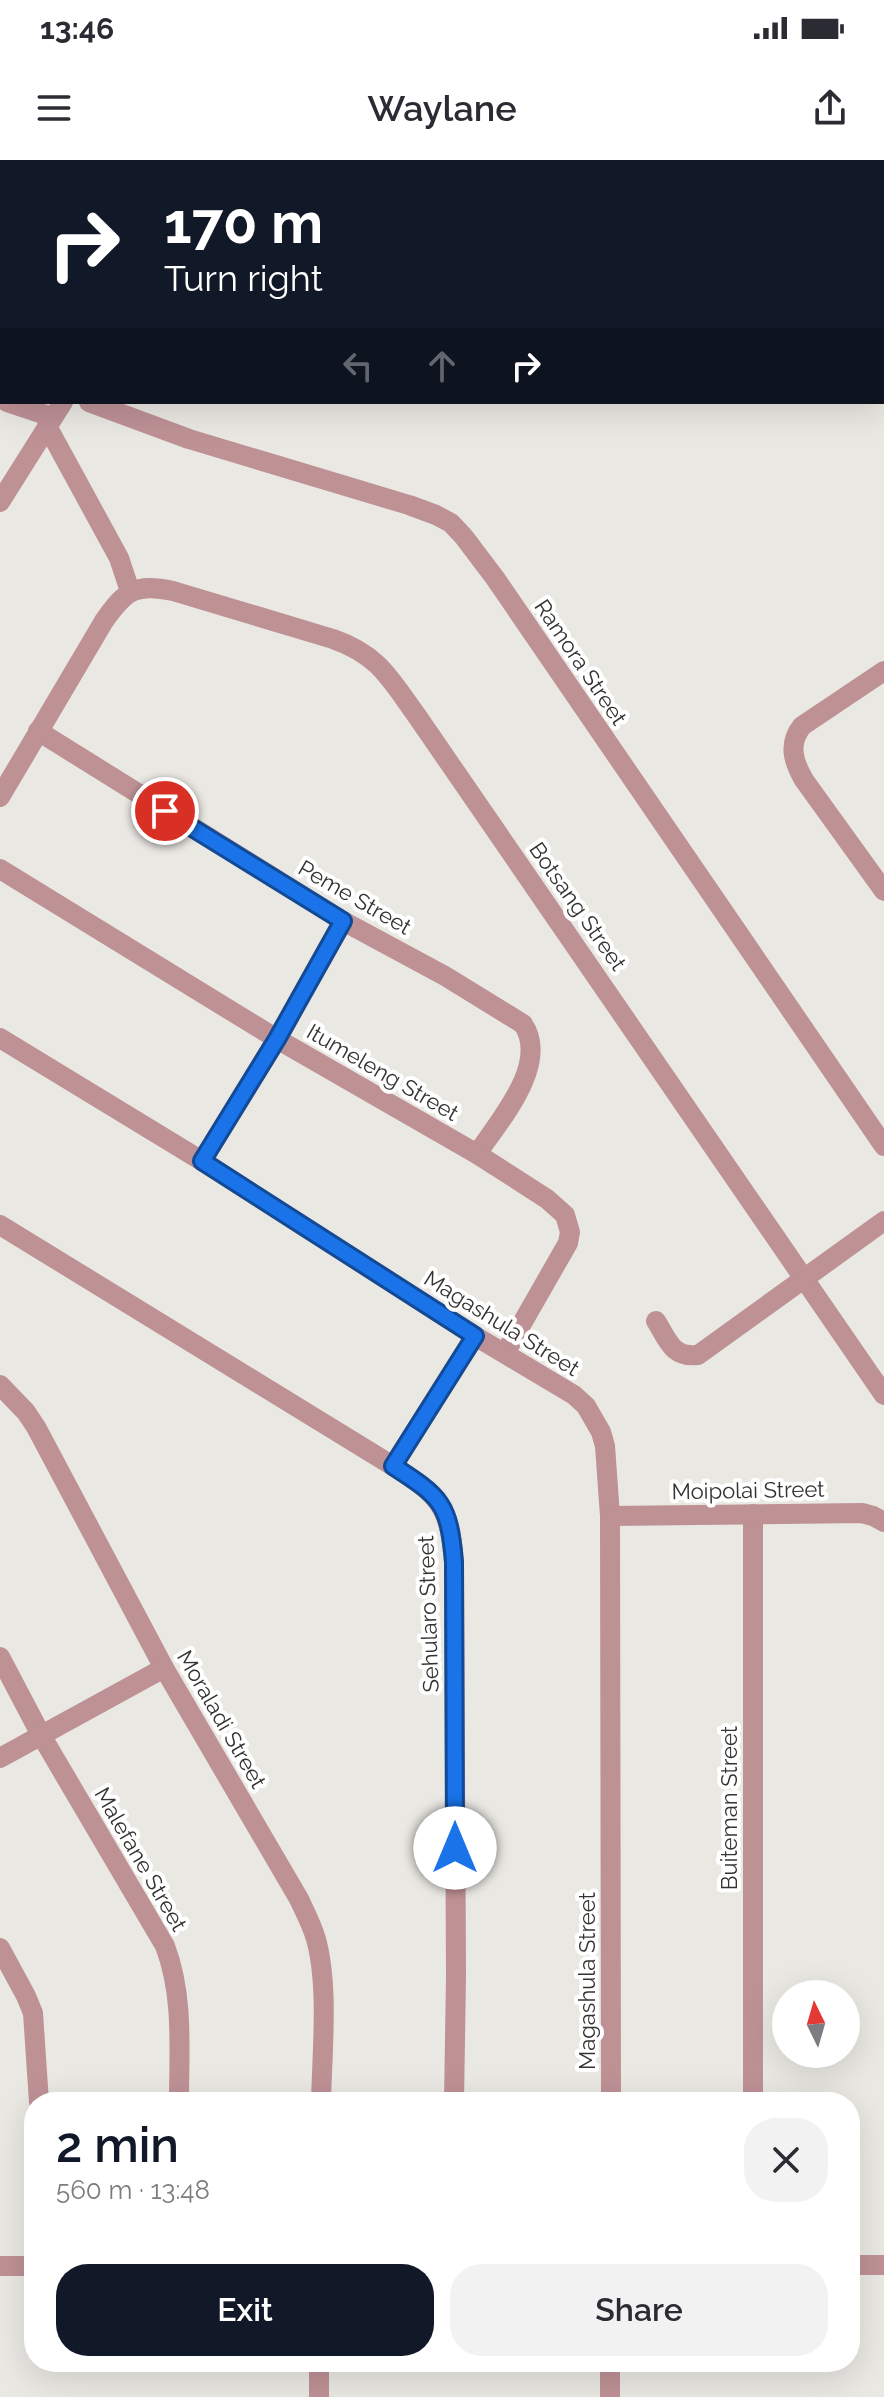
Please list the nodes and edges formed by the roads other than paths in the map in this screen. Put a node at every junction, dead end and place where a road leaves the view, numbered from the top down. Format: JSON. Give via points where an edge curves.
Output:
{"nodes":[{"id":1,"x":14,"y":404,"type":"edge"},
{"id":2,"x":94,"y":404,"type":"edge"},
{"id":3,"x":54,"y":415,"type":"edge"},
{"id":4,"x":0,"y":502,"type":"edge"},
{"id":5,"x":130,"y":591,"type":"junction"},
{"id":6,"x":884,"y":671,"type":"edge"},
{"id":7,"x":38,"y":731,"type":"junction"},
{"id":8,"x":0,"y":797,"type":"edge"},
{"id":9,"x":0,"y":869,"type":"edge"},
{"id":10,"x":884,"y":891,"type":"edge"},
{"id":11,"x":343,"y":921,"type":"junction"},
{"id":12,"x":0,"y":1038,"type":"edge"},
{"id":13,"x":277,"y":1039,"type":"junction"},
{"id":14,"x":884,"y":1146,"type":"edge"},
{"id":15,"x":477,"y":1154,"type":"junction"},
{"id":16,"x":202,"y":1161,"type":"junction"},
{"id":17,"x":884,"y":1221,"type":"edge"},
{"id":18,"x":0,"y":1225,"type":"edge"},
{"id":19,"x":802,"y":1278,"type":"junction"},
{"id":20,"x":656,"y":1321,"type":"dead end"},
{"id":21,"x":475,"y":1336,"type":"junction"},
{"id":22,"x":505,"y":1353,"type":"junction"},
{"id":23,"x":0,"y":1385,"type":"edge"},
{"id":24,"x":884,"y":1395,"type":"edge"},
{"id":25,"x":393,"y":1466,"type":"junction"},
{"id":26,"x":753,"y":1514,"type":"junction"},
{"id":27,"x":610,"y":1516,"type":"junction"},
{"id":28,"x":884,"y":1522,"type":"edge"},
{"id":29,"x":0,"y":1657,"type":"edge"},
{"id":30,"x":164,"y":1668,"type":"junction"},
{"id":31,"x":41,"y":1735,"type":"junction"},
{"id":32,"x":0,"y":1758,"type":"edge"},
{"id":33,"x":0,"y":1948,"type":"edge"},
{"id":34,"x":38,"y":2092,"type":"edge"},
{"id":35,"x":179,"y":2092,"type":"edge"},
{"id":36,"x":321,"y":2092,"type":"edge"},
{"id":37,"x":454,"y":2092,"type":"edge"},
{"id":38,"x":611,"y":2092,"type":"edge"},
{"id":39,"x":753,"y":2092,"type":"edge"},
{"id":40,"x":860,"y":2265,"type":"edge"},
{"id":41,"x":884,"y":2265,"type":"edge"},
{"id":42,"x":0,"y":2266,"type":"edge"},
{"id":43,"x":24,"y":2266,"type":"edge"},
{"id":44,"x":319,"y":2372,"type":"edge"},
{"id":45,"x":610,"y":2372,"type":"edge"},
{"id":46,"x":319,"y":2397,"type":"edge"},
{"id":47,"x":610,"y":2397,"type":"edge"}],
"edges":[{"from":1,"to":3,"type":"street"},
{"from":2,"to":14,"type":"street","name":"Ramora Street","via":[[451,523],[495,578]]},
{"from":3,"to":4,"type":"street"},
{"from":3,"to":5,"type":"street"},
{"from":5,"to":7,"type":"street","via":[[104,621]]},
{"from":5,"to":19,"type":"street","name":"Botsang Street","via":[[173,591],[348,644],[373,659]]},
{"from":6,"to":10,"type":"street","via":[[802,726],[792,748],[804,780]]},
{"from":7,"to":8,"type":"street"},
{"from":7,"to":11,"type":"street","name":"Peme Street"},
{"from":9,"to":13,"type":"street","name":"Itumeleng Street"},
{"from":11,"to":13,"type":"street"},
{"from":11,"to":15,"type":"street","name":"Peme Street","via":[[477,994],[528,1032],[528,1071]]},
{"from":12,"to":16,"type":"street","name":"Magashula Street"},
{"from":13,"to":15,"type":"street","name":"Itumeleng Street"},
{"from":13,"to":16,"type":"street"},
{"from":15,"to":22,"type":"street","name":"Itumeleng Street","via":[[559,1208],[570,1232]]},
{"from":16,"to":21,"type":"street","name":"Magashula Street"},
{"from":17,"to":19,"type":"street"},
{"from":18,"to":25,"type":"street","name":"Sehularo Street"},
{"from":19,"to":20,"type":"street","via":[[698,1355],[676,1352]]},
{"from":19,"to":24,"type":"street","name":"Botsang Street"},
{"from":21,"to":22,"type":"street","name":"Magashula Street"},
{"from":21,"to":25,"type":"street"},
{"from":22,"to":27,"type":"street","name":"Magashula Street","via":[[574,1395],[595,1418],[605,1446]]},
{"from":23,"to":30,"type":"street","name":"Moraladi Street","via":[[36,1427]]},
{"from":25,"to":37,"type":"street","name":"Sehularo Street","via":[[441,1504],[451,1529]]},
{"from":26,"to":27,"type":"street","name":"Moipolai Street"},
{"from":26,"to":28,"type":"street","name":"Moipolai Street","via":[[862,1513]]},
{"from":26,"to":39,"type":"street","name":"Buiteman Street"},
{"from":27,"to":38,"type":"street","name":"Magashula Street"},
{"from":29,"to":31,"type":"street","name":"Malefane Street"},
{"from":30,"to":31,"type":"street"},
{"from":30,"to":36,"type":"street","name":"Moraladi Street","via":[[299,1899],[313,1932],[323,2006]]},
{"from":31,"to":32,"type":"street"},
{"from":31,"to":35,"type":"street","name":"Malefane Street","via":[[165,1946],[178,1996]]},
{"from":33,"to":34,"type":"street","via":[[33,2013]]},
{"from":40,"to":41,"type":"street"},
{"from":42,"to":43,"type":"street"},
{"from":44,"to":46,"type":"street"},
{"from":45,"to":47,"type":"street"}]}
